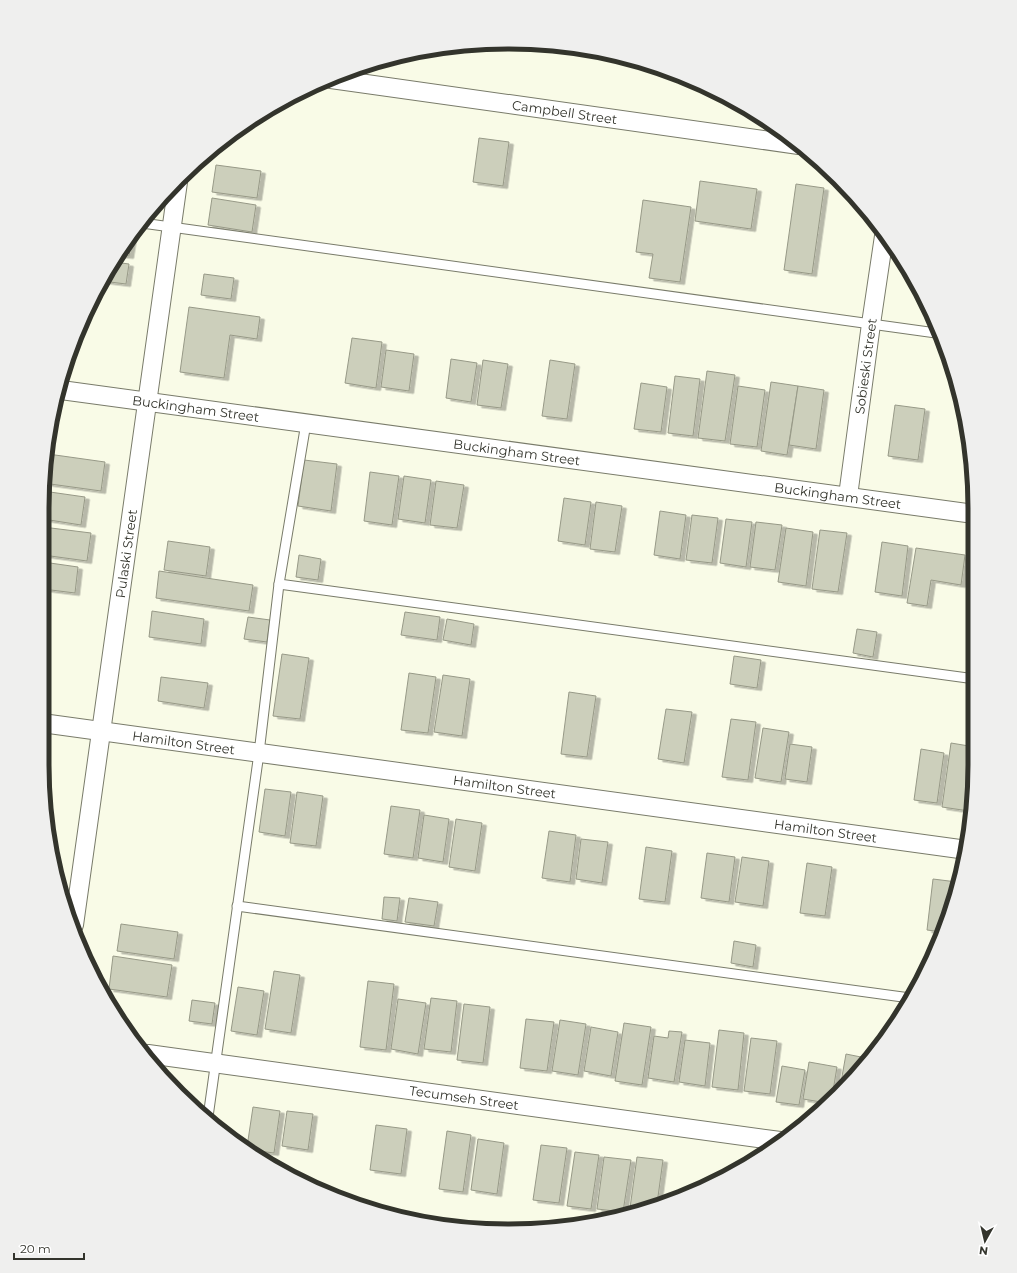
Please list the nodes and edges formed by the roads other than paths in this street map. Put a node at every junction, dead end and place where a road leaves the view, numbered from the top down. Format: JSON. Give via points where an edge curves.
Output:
{"nodes":[{"id":1,"x":342,"y":81,"type":"edge"},
{"id":2,"x":787,"y":143,"type":"edge"},
{"id":3,"x":177,"y":192,"type":"edge"},
{"id":4,"x":148,"y":224,"type":"edge"},
{"id":5,"x":172,"y":227,"type":"junction"},
{"id":6,"x":883,"y":242,"type":"edge"},
{"id":7,"x":871,"y":324,"type":"junction"},
{"id":8,"x":933,"y":333,"type":"edge"},
{"id":9,"x":65,"y":391,"type":"edge"},
{"id":10,"x":148,"y":402,"type":"junction"},
{"id":11,"x":306,"y":423,"type":"junction"},
{"id":12,"x":848,"y":496,"type":"junction"},
{"id":13,"x":968,"y":513,"type":"edge"},
{"id":14,"x":279,"y":584,"type":"junction"},
{"id":15,"x":968,"y":678,"type":"edge"},
{"id":16,"x":49,"y":724,"type":"edge"},
{"id":17,"x":101,"y":731,"type":"junction"},
{"id":18,"x":259,"y":753,"type":"junction"},
{"id":19,"x":960,"y":849,"type":"edge"},
{"id":20,"x":237,"y":906,"type":"junction"},
{"id":21,"x":75,"y":917,"type":"edge"},
{"id":22,"x":904,"y":997,"type":"edge"},
{"id":23,"x":153,"y":1055,"type":"edge"},
{"id":24,"x":216,"y":1063,"type":"junction"},
{"id":25,"x":209,"y":1112,"type":"edge"},
{"id":26,"x":773,"y":1140,"type":"edge"}],
"edges":[{"from":1,"to":2,"type":"street","name":"Campbell Street"},
{"from":3,"to":5,"type":"street","name":"Pulaski Street"},
{"from":4,"to":5,"type":"lane"},
{"from":5,"to":7,"type":"lane"},
{"from":5,"to":10,"type":"street","name":"Pulaski Street"},
{"from":6,"to":7,"type":"street","name":"Sobieski Street"},
{"from":7,"to":8,"type":"lane"},
{"from":7,"to":12,"type":"street","name":"Sobieski Street"},
{"from":9,"to":10,"type":"street","name":"Buckingham Street"},
{"from":10,"to":11,"type":"street","name":"Buckingham Street"},
{"from":10,"to":17,"type":"street","name":"Pulaski Street"},
{"from":11,"to":12,"type":"street","name":"Buckingham Street"},
{"from":11,"to":14,"type":"lane"},
{"from":12,"to":13,"type":"street","name":"Buckingham Street"},
{"from":14,"to":15,"type":"lane"},
{"from":14,"to":18,"type":"lane"},
{"from":16,"to":17,"type":"street","name":"Hamilton Street"},
{"from":17,"to":18,"type":"street","name":"Hamilton Street"},
{"from":17,"to":21,"type":"street","name":"Pulaski Street"},
{"from":18,"to":19,"type":"street","name":"Hamilton Street"},
{"from":18,"to":20,"type":"lane"},
{"from":20,"to":22,"type":"lane"},
{"from":20,"to":24,"type":"lane"},
{"from":23,"to":24,"type":"street","name":"Tecumseh Street"},
{"from":24,"to":25,"type":"lane"},
{"from":24,"to":26,"type":"street","name":"Tecumseh Street"}]}
